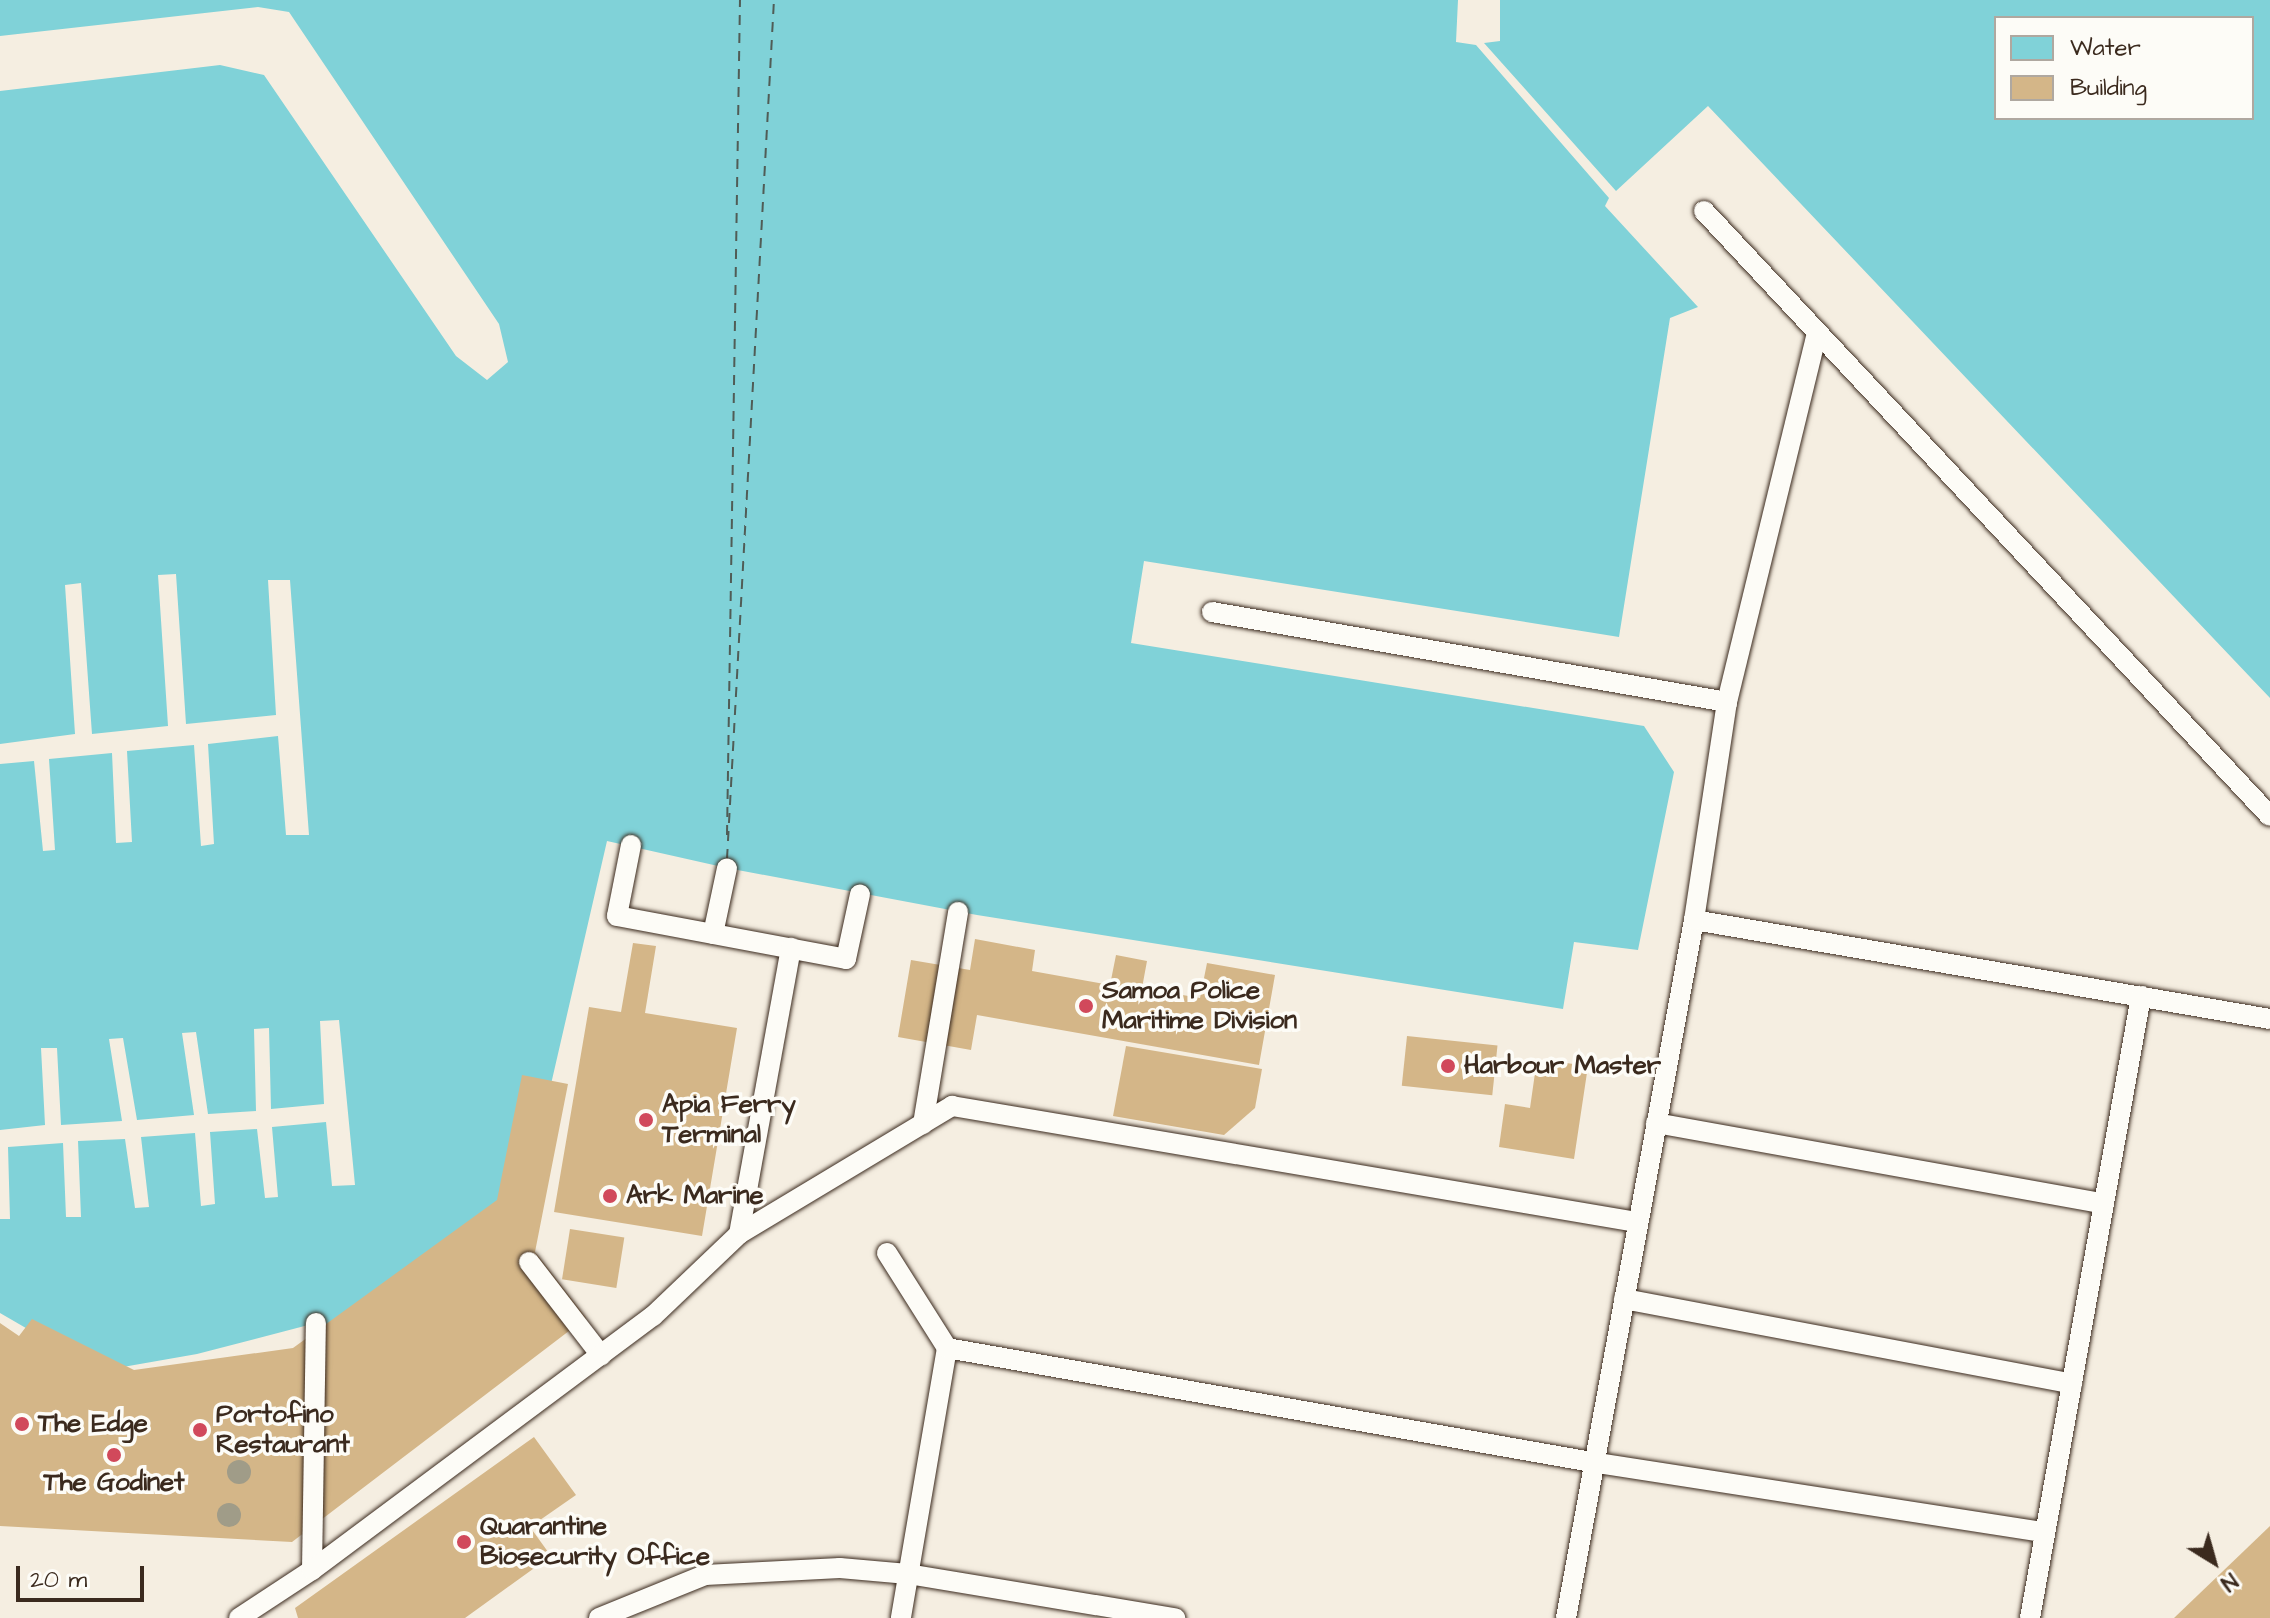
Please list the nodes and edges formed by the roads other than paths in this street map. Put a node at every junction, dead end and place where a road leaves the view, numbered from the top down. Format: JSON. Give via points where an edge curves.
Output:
{"nodes":[{"id":1,"x":1704,"y":211,"type":"dead end"},
{"id":2,"x":1817,"y":334,"type":"junction"},
{"id":3,"x":1212,"y":612,"type":"dead end"},
{"id":4,"x":1727,"y":702,"type":"junction"},
{"id":5,"x":2270,"y":816,"type":"edge"},
{"id":6,"x":631,"y":845,"type":"dead end"},
{"id":7,"x":727,"y":868,"type":"dead end"},
{"id":8,"x":860,"y":894,"type":"dead end"},
{"id":9,"x":958,"y":912,"type":"dead end"},
{"id":10,"x":1694,"y":920,"type":"junction"},
{"id":11,"x":713,"y":934,"type":"junction"},
{"id":12,"x":791,"y":948,"type":"junction"},
{"id":13,"x":2141,"y":996,"type":"junction"},
{"id":14,"x":2270,"y":1019,"type":"edge"},
{"id":15,"x":1656,"y":1123,"type":"junction"},
{"id":16,"x":923,"y":1124,"type":"junction"},
{"id":17,"x":2104,"y":1204,"type":"junction"},
{"id":18,"x":1637,"y":1222,"type":"junction"},
{"id":19,"x":739,"y":1234,"type":"junction"},
{"id":20,"x":887,"y":1253,"type":"dead end"},
{"id":21,"x":529,"y":1262,"type":"dead end"},
{"id":22,"x":1624,"y":1299,"type":"junction"},
{"id":23,"x":316,"y":1323,"type":"dead end"},
{"id":24,"x":947,"y":1348,"type":"junction"},
{"id":25,"x":601,"y":1355,"type":"junction"},
{"id":26,"x":2072,"y":1384,"type":"junction"},
{"id":27,"x":1597,"y":1463,"type":"junction"},
{"id":28,"x":2045,"y":1532,"type":"junction"},
{"id":29,"x":312,"y":1570,"type":"junction"},
{"id":30,"x":908,"y":1574,"type":"junction"},
{"id":31,"x":239,"y":1618,"type":"edge"},
{"id":32,"x":599,"y":1618,"type":"edge"},
{"id":33,"x":901,"y":1618,"type":"edge"},
{"id":34,"x":1175,"y":1618,"type":"edge"},
{"id":35,"x":1566,"y":1618,"type":"edge"},
{"id":36,"x":2030,"y":1618,"type":"edge"}],
"edges":[{"from":1,"to":2,"type":"lane"},
{"from":2,"to":4,"type":"lane"},
{"from":2,"to":5,"type":"lane"},
{"from":3,"to":4,"type":"lane"},
{"from":4,"to":10,"type":"lane"},
{"from":6,"to":11,"type":"lane","via":[[617,916]]},
{"from":7,"to":11,"type":"lane"},
{"from":8,"to":12,"type":"lane","via":[[846,959]]},
{"from":9,"to":16,"type":"lane"},
{"from":10,"to":13,"type":"lane"},
{"from":10,"to":15,"type":"lane"},
{"from":11,"to":12,"type":"lane"},
{"from":12,"to":19,"type":"lane"},
{"from":13,"to":14,"type":"lane"},
{"from":13,"to":17,"type":"lane"},
{"from":15,"to":17,"type":"lane"},
{"from":15,"to":18,"type":"lane"},
{"from":16,"to":18,"type":"lane","via":[[952,1106]]},
{"from":16,"to":19,"type":"lane"},
{"from":17,"to":26,"type":"lane"},
{"from":18,"to":22,"type":"lane"},
{"from":19,"to":25,"type":"lane","via":[[653,1316]]},
{"from":20,"to":24,"type":"lane"},
{"from":21,"to":25,"type":"lane"},
{"from":22,"to":26,"type":"lane"},
{"from":22,"to":27,"type":"lane"},
{"from":23,"to":29,"type":"lane"},
{"from":24,"to":27,"type":"lane"},
{"from":24,"to":30,"type":"lane"},
{"from":25,"to":29,"type":"lane"},
{"from":26,"to":28,"type":"lane"},
{"from":27,"to":28,"type":"lane"},
{"from":27,"to":35,"type":"lane"},
{"from":28,"to":36,"type":"lane"},
{"from":29,"to":31,"type":"lane"},
{"from":30,"to":32,"type":"lane","via":[[840,1568],[705,1575]]},
{"from":30,"to":33,"type":"lane"},
{"from":30,"to":34,"type":"lane"}]}
